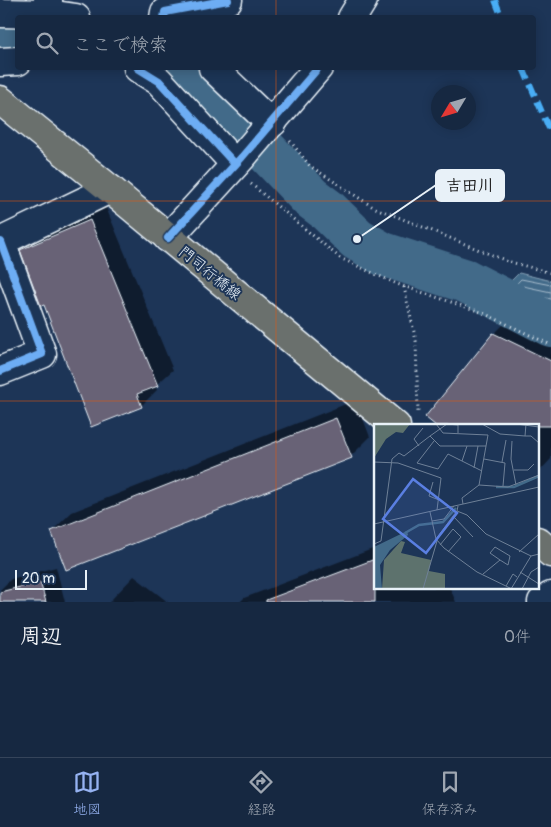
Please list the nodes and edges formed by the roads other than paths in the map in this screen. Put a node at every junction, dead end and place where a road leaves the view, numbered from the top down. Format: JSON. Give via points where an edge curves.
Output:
{"nodes":[{"id":1,"x":228,"y":0,"type":"edge"},
{"id":2,"x":48,"y":7,"type":"edge"},
{"id":3,"x":0,"y":13,"type":"edge"},
{"id":4,"x":68,"y":15,"type":"edge"},
{"id":5,"x":164,"y":15,"type":"edge"},
{"id":6,"x":15,"y":61,"type":"edge"},
{"id":7,"x":0,"y":62,"type":"edge"},
{"id":8,"x":141,"y":70,"type":"edge"},
{"id":9,"x":215,"y":70,"type":"edge"},
{"id":10,"x":316,"y":70,"type":"edge"},
{"id":11,"x":0,"y":100,"type":"edge"},
{"id":12,"x":268,"y":127,"type":"junction"},
{"id":13,"x":242,"y":168,"type":"junction"},
{"id":14,"x":110,"y":189,"type":"junction"},
{"id":15,"x":168,"y":238,"type":"junction"},
{"id":16,"x":0,"y":242,"type":"edge"},
{"id":17,"x":0,"y":371,"type":"edge"},
{"id":18,"x":407,"y":419,"type":"edge"},
{"id":19,"x":538,"y":542,"type":"edge"},
{"id":20,"x":551,"y":553,"type":"edge"},
{"id":21,"x":551,"y":596,"type":"edge"},
{"id":22,"x":542,"y":602,"type":"edge"}],
"edges":[{"from":1,"to":5,"type":"street","via":[[165,12]]},
{"from":2,"to":3,"type":"street"},
{"from":2,"to":4,"type":"street"},
{"from":6,"to":7,"type":"street"},
{"from":8,"to":13,"type":"street","via":[[159,81]]},
{"from":9,"to":12,"type":"street","via":[[261,114]]},
{"from":10,"to":12,"type":"street"},
{"from":11,"to":14,"type":"main road","name":"門司行橋線"},
{"from":12,"to":13,"type":"street"},
{"from":13,"to":15,"type":"street"},
{"from":14,"to":15,"type":"main road","name":"門司行橋線"},
{"from":14,"to":16,"type":"street"},
{"from":15,"to":18,"type":"main road","name":"門司行橋線"},
{"from":16,"to":17,"type":"street","via":[[42,354]]},
{"from":19,"to":20,"type":"main road"},
{"from":21,"to":22,"type":"street"}]}
